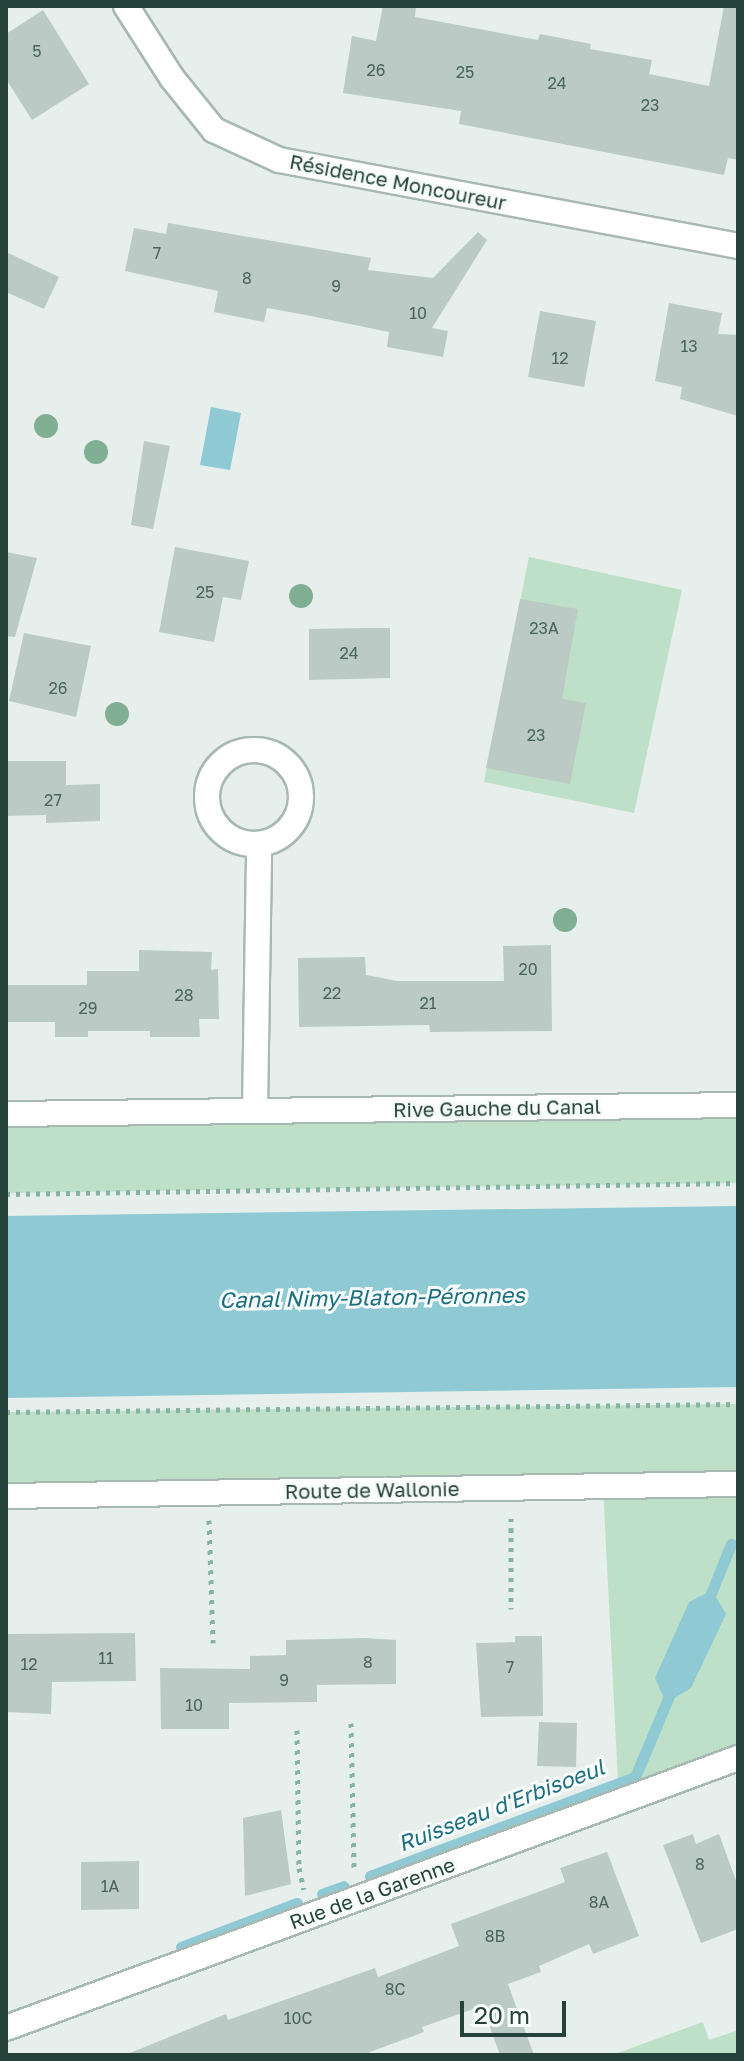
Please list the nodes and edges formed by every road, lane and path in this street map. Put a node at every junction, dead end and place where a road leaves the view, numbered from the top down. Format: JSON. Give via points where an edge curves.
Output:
{"nodes":[{"id":1,"x":126,"y":6,"type":"edge"},
{"id":2,"x":738,"y":246,"type":"edge"},
{"id":3,"x":259,"y":845,"type":"dead end"},
{"id":4,"x":738,"y":1105,"type":"edge"},
{"id":5,"x":255,"y":1110,"type":"junction"},
{"id":6,"x":6,"y":1114,"type":"edge"},
{"id":7,"x":738,"y":1183,"type":"edge"},
{"id":8,"x":6,"y":1194,"type":"edge"},
{"id":9,"x":738,"y":1404,"type":"edge"},
{"id":10,"x":6,"y":1412,"type":"edge"},
{"id":11,"x":738,"y":1484,"type":"edge"},
{"id":12,"x":511,"y":1488,"type":"junction"},
{"id":13,"x":208,"y":1493,"type":"junction"},
{"id":14,"x":6,"y":1496,"type":"edge"},
{"id":15,"x":511,"y":1609,"type":"dead end"},
{"id":16,"x":213,"y":1643,"type":"dead end"},
{"id":17,"x":351,"y":1723,"type":"dead end"},
{"id":18,"x":297,"y":1730,"type":"dead end"},
{"id":19,"x":738,"y":1758,"type":"edge"},
{"id":20,"x":354,"y":1899,"type":"junction"},
{"id":21,"x":310,"y":1916,"type":"junction"},
{"id":22,"x":6,"y":2028,"type":"edge"}],
"edges":[{"from":1,"to":2,"type":"street","name":"Résidence Moncoureur","via":[[172,78],[214,130],[279,160]]},
{"from":3,"to":5,"type":"street"},
{"from":4,"to":5,"type":"street","name":"Rive Gauche du Canal"},
{"from":5,"to":6,"type":"street","name":"Rive Gauche du Canal"},
{"from":7,"to":8,"type":"path"},
{"from":9,"to":10,"type":"path"},
{"from":11,"to":12,"type":"street","name":"Route de Wallonie"},
{"from":12,"to":13,"type":"street","name":"Route de Wallonie"},
{"from":12,"to":15,"type":"path"},
{"from":13,"to":14,"type":"street","name":"Route de Wallonie"},
{"from":13,"to":16,"type":"path"},
{"from":17,"to":20,"type":"path"},
{"from":18,"to":21,"type":"path","via":[[299,1868]]},
{"from":19,"to":20,"type":"street","name":"Rue de la Garenne"},
{"from":20,"to":21,"type":"street","name":"Rue de la Garenne"},
{"from":21,"to":22,"type":"street","name":"Rue de la Garenne"}]}
